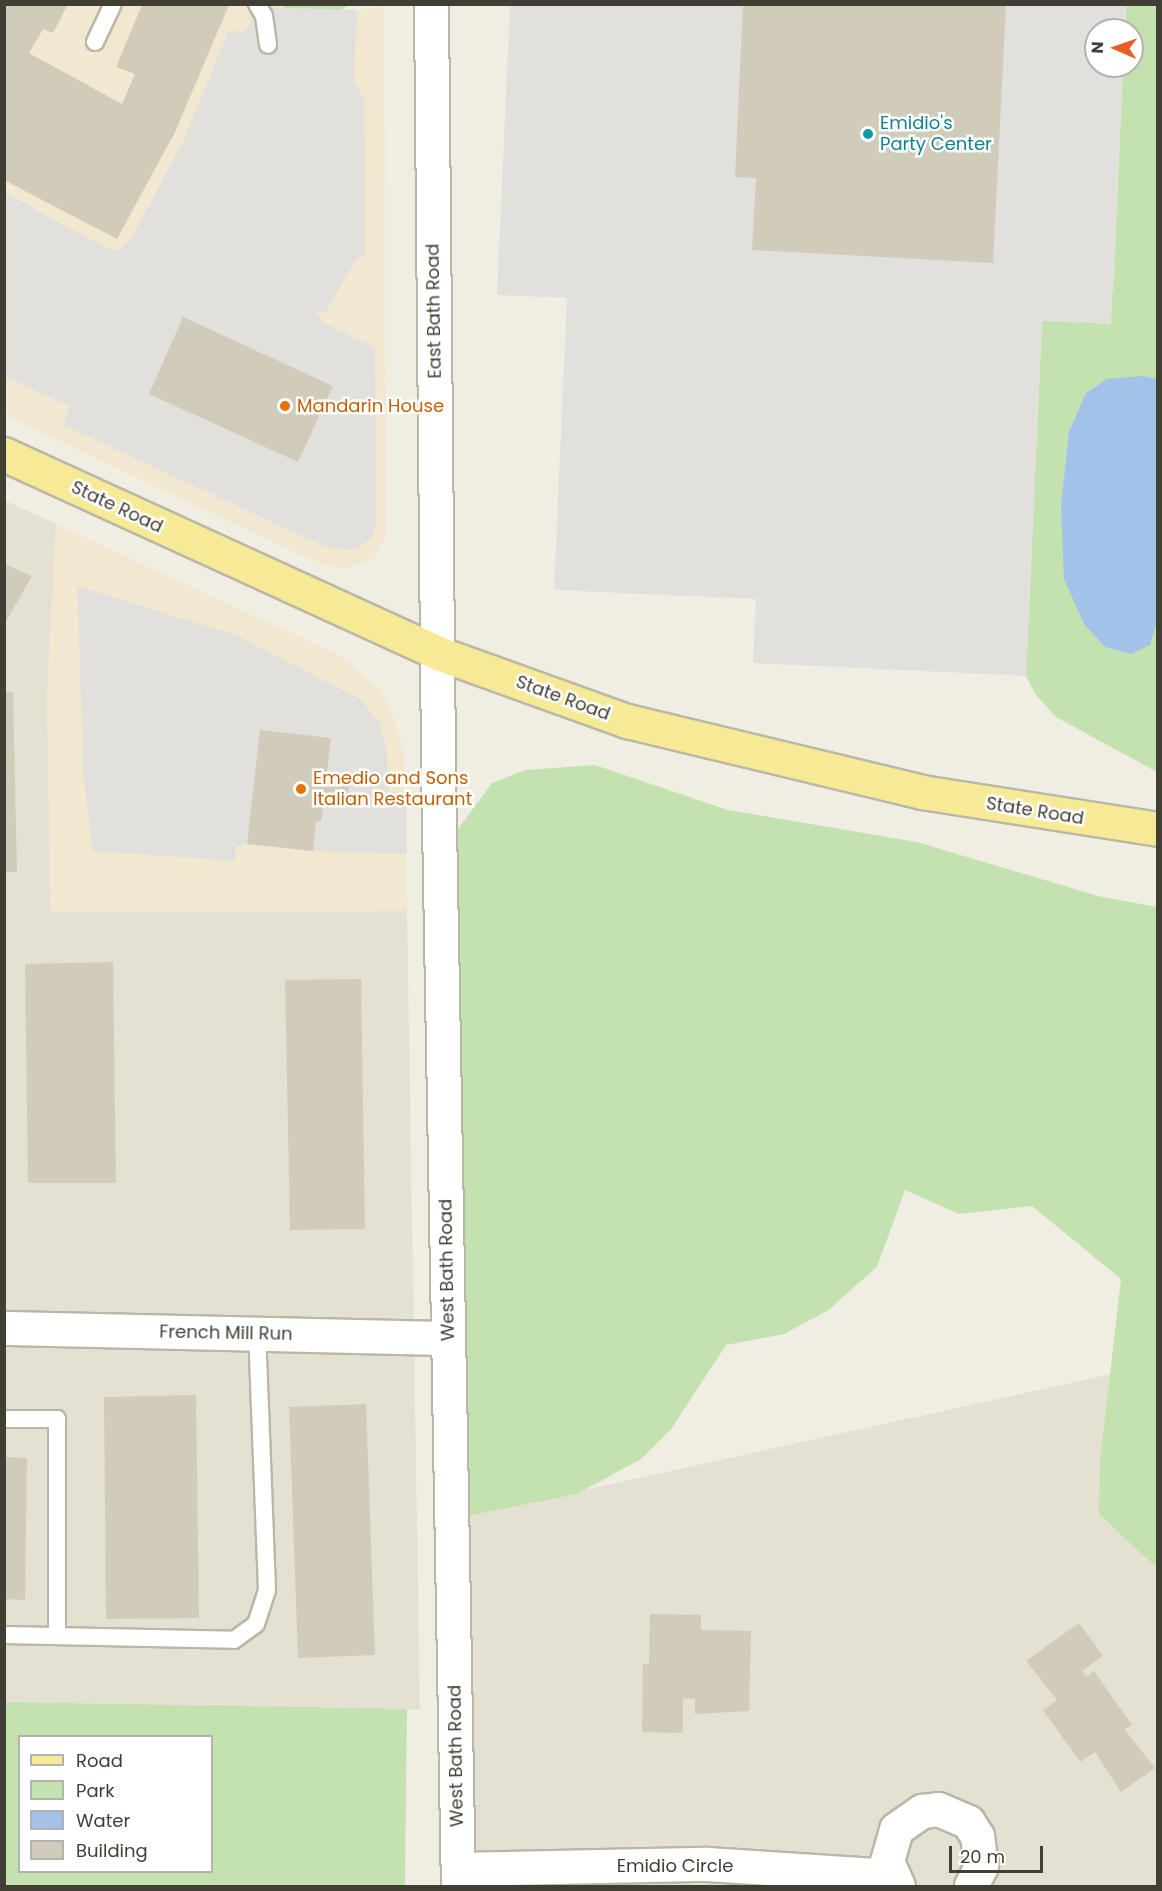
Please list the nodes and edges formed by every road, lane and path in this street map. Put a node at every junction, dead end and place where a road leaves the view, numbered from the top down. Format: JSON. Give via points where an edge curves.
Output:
{"nodes":[{"id":1,"x":112,"y":4,"type":"edge"},
{"id":2,"x":257,"y":4,"type":"edge"},
{"id":3,"x":430,"y":4,"type":"edge"},
{"id":4,"x":95,"y":42,"type":"dead end"},
{"id":5,"x":268,"y":45,"type":"dead end"},
{"id":6,"x":4,"y":454,"type":"edge"},
{"id":7,"x":438,"y":653,"type":"junction"},
{"id":8,"x":1158,"y":829,"type":"edge"},
{"id":9,"x":4,"y":1328,"type":"edge"},
{"id":10,"x":257,"y":1333,"type":"junction"},
{"id":11,"x":448,"y":1338,"type":"junction"},
{"id":12,"x":4,"y":1419,"type":"edge"},
{"id":13,"x":4,"y":1635,"type":"edge"},
{"id":14,"x":57,"y":1636,"type":"junction"},
{"id":15,"x":458,"y":1878,"type":"edge"},
{"id":16,"x":895,"y":1882,"type":"edge"},
{"id":17,"x":971,"y":1887,"type":"edge"}],
"edges":[{"from":1,"to":4,"type":"lane"},
{"from":2,"to":5,"type":"lane","via":[[264,16]]},
{"from":3,"to":7,"type":"street","name":"East Bath Road"},
{"from":6,"to":7,"type":"main road","name":"State Road"},
{"from":7,"to":8,"type":"main road","name":"State Road","via":[[627,721],[749,753],[922,792]]},
{"from":7,"to":11,"type":"street","name":"West Bath Road"},
{"from":9,"to":10,"type":"street","name":"French Mill Run"},
{"from":10,"to":11,"type":"street","name":"French Mill Run"},
{"from":10,"to":14,"type":"lane","via":[[267,1590],[256,1624],[234,1640]]},
{"from":11,"to":15,"type":"street","name":"West Bath Road"},
{"from":12,"to":14,"type":"lane","via":[[57,1419]]},
{"from":13,"to":14,"type":"lane"},
{"from":15,"to":16,"type":"street","name":"Emidio Circle","via":[[707,1864]]},
{"from":16,"to":17,"type":"street","name":"Emidio Circle","via":[[887,1861],[896,1829],[907,1818],[938,1809],[968,1822],[977,1836],[981,1866]]}]}
